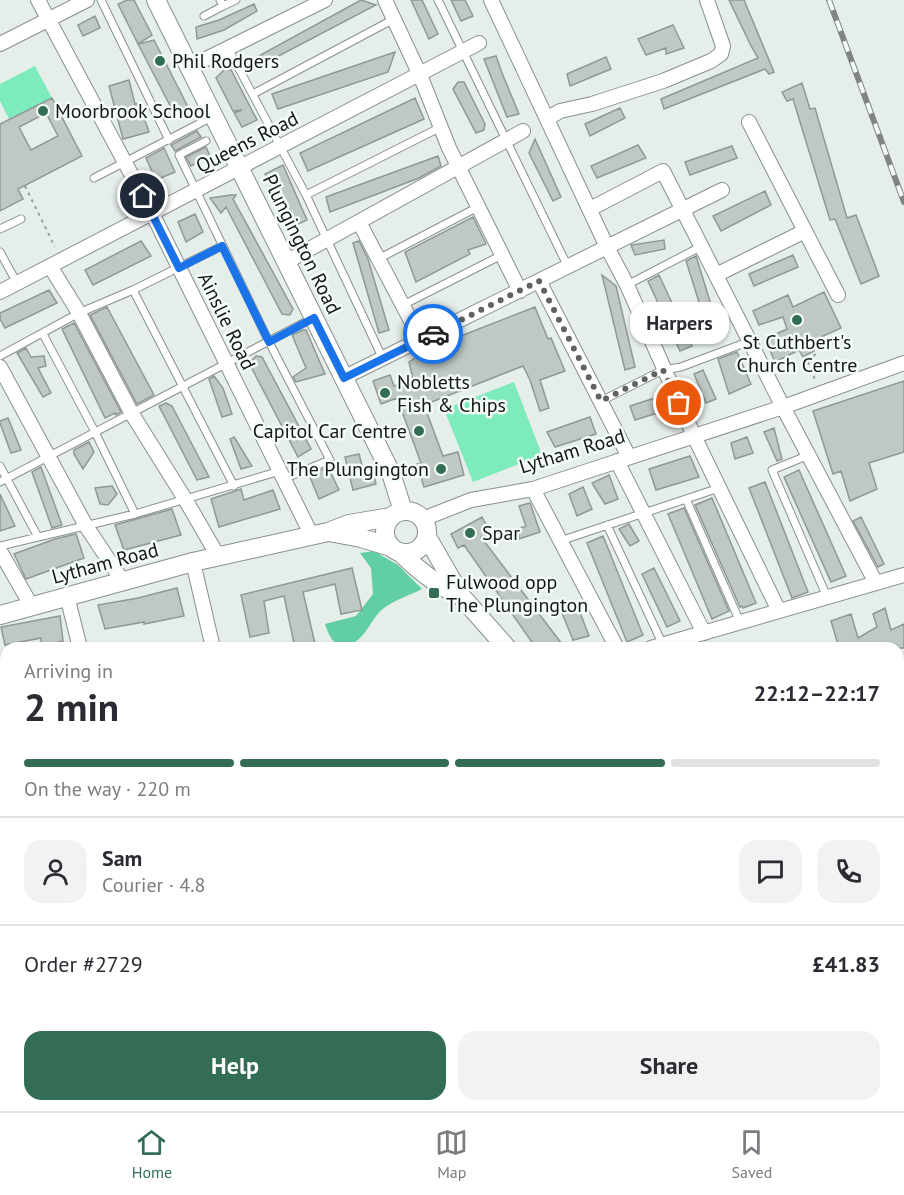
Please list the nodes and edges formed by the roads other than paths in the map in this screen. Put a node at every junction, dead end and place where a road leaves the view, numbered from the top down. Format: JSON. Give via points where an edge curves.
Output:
{"nodes":[{"id":1,"x":38,"y":0,"type":"edge"},
{"id":2,"x":87,"y":0,"type":"edge"},
{"id":3,"x":101,"y":0,"type":"edge"},
{"id":4,"x":156,"y":0,"type":"edge"},
{"id":5,"x":236,"y":0,"type":"edge"},
{"id":6,"x":291,"y":0,"type":"edge"},
{"id":7,"x":325,"y":0,"type":"edge"},
{"id":8,"x":385,"y":0,"type":"edge"},
{"id":9,"x":438,"y":0,"type":"edge"},
{"id":10,"x":490,"y":0,"type":"edge"},
{"id":11,"x":707,"y":0,"type":"edge"},
{"id":12,"x":222,"y":3,"type":"edge"},
{"id":13,"x":298,"y":14,"type":"junction"},
{"id":14,"x":204,"y":16,"type":"dead end"},
{"id":15,"x":48,"y":19,"type":"junction"},
{"id":16,"x":394,"y":19,"type":"junction"},
{"id":17,"x":479,"y":43,"type":"dead end"},
{"id":18,"x":0,"y":44,"type":"edge"},
{"id":19,"x":228,"y":48,"type":"junction"},
{"id":20,"x":463,"y":52,"type":"junction"},
{"id":21,"x":190,"y":67,"type":"junction"},
{"id":22,"x":420,"y":75,"type":"junction"},
{"id":23,"x":253,"y":94,"type":"junction"},
{"id":24,"x":214,"y":116,"type":"junction"},
{"id":25,"x":547,"y":119,"type":"junction"},
{"id":26,"x":749,"y":122,"type":"dead end"},
{"id":27,"x":441,"y":127,"type":"junction"},
{"id":28,"x":523,"y":131,"type":"dead end"},
{"id":29,"x":169,"y":140,"type":"junction"},
{"id":30,"x":507,"y":140,"type":"junction"},
{"id":31,"x":206,"y":141,"type":"dead end"},
{"id":32,"x":280,"y":147,"type":"junction"},
{"id":33,"x":125,"y":163,"type":"junction"},
{"id":34,"x":459,"y":167,"type":"junction"},
{"id":35,"x":239,"y":168,"type":"junction"},
{"id":36,"x":94,"y":178,"type":"dead end"},
{"id":37,"x":722,"y":190,"type":"dead end"},
{"id":38,"x":195,"y":191,"type":"junction"},
{"id":39,"x":306,"y":195,"type":"junction"},
{"id":40,"x":478,"y":207,"type":"junction"},
{"id":41,"x":590,"y":209,"type":"junction"},
{"id":42,"x":683,"y":210,"type":"junction"},
{"id":43,"x":152,"y":213,"type":"junction"},
{"id":44,"x":21,"y":219,"type":"dead end"},
{"id":45,"x":359,"y":222,"type":"junction"},
{"id":46,"x":0,"y":229,"type":"edge"},
{"id":47,"x":806,"y":231,"type":"junction"},
{"id":48,"x":328,"y":239,"type":"junction"},
{"id":49,"x":222,"y":246,"type":"junction"},
{"id":50,"x":702,"y":246,"type":"junction"},
{"id":51,"x":608,"y":247,"type":"junction"},
{"id":52,"x":0,"y":252,"type":"edge"},
{"id":53,"x":502,"y":255,"type":"junction"},
{"id":54,"x":378,"y":259,"type":"junction"},
{"id":55,"x":286,"y":262,"type":"junction"},
{"id":56,"x":56,"y":263,"type":"junction"},
{"id":57,"x":568,"y":267,"type":"junction"},
{"id":58,"x":179,"y":268,"type":"junction"},
{"id":59,"x":716,"y":275,"type":"junction"},
{"id":60,"x":539,"y":281,"type":"junction"},
{"id":61,"x":17,"y":284,"type":"junction"},
{"id":62,"x":627,"y":285,"type":"junction"},
{"id":63,"x":133,"y":290,"type":"junction"},
{"id":64,"x":520,"y":291,"type":"junction"},
{"id":65,"x":0,"y":292,"type":"edge"},
{"id":66,"x":838,"y":295,"type":"dead end"},
{"id":67,"x":403,"y":306,"type":"junction"},
{"id":68,"x":79,"y":313,"type":"junction"},
{"id":69,"x":314,"y":318,"type":"junction"},
{"id":70,"x":43,"y":334,"type":"junction"},
{"id":71,"x":421,"y":340,"type":"junction"},
{"id":72,"x":750,"y":341,"type":"junction"},
{"id":73,"x":269,"y":342,"type":"junction"},
{"id":74,"x":0,"y":356,"type":"edge"},
{"id":75,"x":383,"y":359,"type":"junction"},
{"id":76,"x":904,"y":363,"type":"edge"},
{"id":77,"x":227,"y":365,"type":"junction"},
{"id":78,"x":0,"y":367,"type":"edge"},
{"id":79,"x":663,"y":370,"type":"junction"},
{"id":80,"x":344,"y":378,"type":"junction"},
{"id":81,"x":182,"y":387,"type":"junction"},
{"id":82,"x":601,"y":401,"type":"junction"},
{"id":83,"x":783,"y":407,"type":"junction"},
{"id":84,"x":132,"y":414,"type":"junction"},
{"id":85,"x":95,"y":432,"type":"junction"},
{"id":86,"x":694,"y":436,"type":"junction"},
{"id":87,"x":809,"y":455,"type":"junction"},
{"id":88,"x":49,"y":456,"type":"junction"},
{"id":89,"x":623,"y":459,"type":"junction"},
{"id":90,"x":0,"y":466,"type":"edge"},
{"id":91,"x":282,"y":475,"type":"junction"},
{"id":92,"x":3,"y":480,"type":"edge"},
{"id":93,"x":234,"y":486,"type":"junction"},
{"id":94,"x":719,"y":488,"type":"junction"},
{"id":95,"x":533,"y":489,"type":"junction"},
{"id":96,"x":185,"y":499,"type":"junction"},
{"id":97,"x":686,"y":499,"type":"junction"},
{"id":98,"x":644,"y":513,"type":"junction"},
{"id":99,"x":135,"y":514,"type":"junction"},
{"id":100,"x":397,"y":514,"type":"junction"},
{"id":101,"x":607,"y":525,"type":"junction"},
{"id":102,"x":86,"y":526,"type":"junction"},
{"id":103,"x":426,"y":529,"type":"junction"},
{"id":104,"x":320,"y":533,"type":"junction"},
{"id":105,"x":38,"y":537,"type":"junction"},
{"id":106,"x":560,"y":541,"type":"junction"},
{"id":107,"x":0,"y":548,"type":"edge"},
{"id":108,"x":395,"y":550,"type":"junction"},
{"id":109,"x":218,"y":556,"type":"junction"},
{"id":110,"x":192,"y":562,"type":"junction"},
{"id":111,"x":904,"y":575,"type":"edge"},
{"id":112,"x":122,"y":580,"type":"junction"},
{"id":113,"x":876,"y":583,"type":"junction"},
{"id":114,"x":67,"y":596,"type":"junction"},
{"id":115,"x":461,"y":596,"type":"junction"},
{"id":116,"x":827,"y":597,"type":"junction"},
{"id":117,"x":32,"y":607,"type":"junction"},
{"id":118,"x":780,"y":611,"type":"junction"},
{"id":119,"x":0,"y":615,"type":"edge"},
{"id":120,"x":740,"y":622,"type":"junction"},
{"id":121,"x":704,"y":633,"type":"junction"},
{"id":122,"x":78,"y":642,"type":"edge"},
{"id":123,"x":212,"y":642,"type":"edge"},
{"id":124,"x":497,"y":642,"type":"edge"},
{"id":125,"x":614,"y":642,"type":"edge"},
{"id":126,"x":655,"y":642,"type":"edge"},
{"id":127,"x":671,"y":642,"type":"edge"}],
"edges":[{"from":1,"to":15,"type":"street","name":"Ainslie Road"},
{"from":2,"to":15,"type":"street"},
{"from":3,"to":29,"type":"lane"},
{"from":4,"to":21,"type":"street","name":"Plungington Road"},
{"from":5,"to":12,"type":"lane"},
{"from":6,"to":13,"type":"street"},
{"from":7,"to":13,"type":"street"},
{"from":8,"to":16,"type":"street"},
{"from":9,"to":20,"type":"lane"},
{"from":10,"to":25,"type":"street"},
{"from":11,"to":25,"type":"street","via":[[723,46],[721,54],[663,81],[592,105],[560,111]]},
{"from":12,"to":14,"type":"lane"},
{"from":13,"to":19,"type":"street"},
{"from":15,"to":18,"type":"street"},
{"from":15,"to":33,"type":"street","name":"Ainslie Road"},
{"from":16,"to":22,"type":"street"},
{"from":16,"to":23,"type":"lane"},
{"from":17,"to":20,"type":"street","name":"Queens Road"},
{"from":19,"to":21,"type":"street"},
{"from":19,"to":23,"type":"lane"},
{"from":20,"to":22,"type":"street","name":"Queens Road"},
{"from":20,"to":30,"type":"lane"},
{"from":21,"to":24,"type":"street","name":"Plungington Road"},
{"from":22,"to":27,"type":"street"},
{"from":22,"to":32,"type":"street","name":"Queens Road"},
{"from":23,"to":32,"type":"lane"},
{"from":24,"to":29,"type":"lane"},
{"from":24,"to":35,"type":"street","name":"Plungington Road"},
{"from":25,"to":41,"type":"street"},
{"from":26,"to":47,"type":"street"},
{"from":27,"to":34,"type":"street"},
{"from":27,"to":39,"type":"lane"},
{"from":28,"to":30,"type":"street"},
{"from":29,"to":33,"type":"lane"},
{"from":30,"to":34,"type":"street"},
{"from":30,"to":57,"type":"lane"},
{"from":31,"to":38,"type":"lane","via":[[179,155]]},
{"from":32,"to":35,"type":"street","name":"Queens Road"},
{"from":32,"to":39,"type":"lane"},
{"from":33,"to":36,"type":"lane"},
{"from":33,"to":43,"type":"street","name":"Ainslie Road"},
{"from":34,"to":40,"type":"street"},
{"from":34,"to":45,"type":"street"},
{"from":35,"to":38,"type":"street","name":"Queens Road"},
{"from":35,"to":55,"type":"street","name":"Plungington Road"},
{"from":37,"to":42,"type":"street"},
{"from":38,"to":43,"type":"street","name":"Queens Road"},
{"from":38,"to":49,"type":"lane"},
{"from":39,"to":48,"type":"lane"},
{"from":40,"to":53,"type":"street"},
{"from":40,"to":54,"type":"lane"},
{"from":41,"to":42,"type":"street","via":[[663,171]]},
{"from":41,"to":51,"type":"street"},
{"from":42,"to":50,"type":"street"},
{"from":42,"to":51,"type":"street"},
{"from":43,"to":56,"type":"street","name":"Queens Road"},
{"from":43,"to":58,"type":"street","name":"Ainslie Road"},
{"from":44,"to":46,"type":"lane"},
{"from":45,"to":48,"type":"street"},
{"from":45,"to":54,"type":"street"},
{"from":47,"to":59,"type":"street"},
{"from":47,"to":66,"type":"street"},
{"from":48,"to":55,"type":"street"},
{"from":48,"to":75,"type":"lane"},
{"from":49,"to":58,"type":"lane"},
{"from":49,"to":73,"type":"lane"},
{"from":50,"to":59,"type":"street"},
{"from":50,"to":62,"type":"lane"},
{"from":51,"to":57,"type":"street"},
{"from":51,"to":62,"type":"street"},
{"from":52,"to":61,"type":"lane"},
{"from":53,"to":64,"type":"street"},
{"from":53,"to":67,"type":"lane"},
{"from":54,"to":67,"type":"street"},
{"from":55,"to":69,"type":"street","name":"Plungington Road"},
{"from":56,"to":61,"type":"street","name":"Queens Road"},
{"from":56,"to":68,"type":"street"},
{"from":57,"to":60,"type":"street"},
{"from":58,"to":63,"type":"lane"},
{"from":58,"to":77,"type":"street","name":"Ainslie Road"},
{"from":59,"to":72,"type":"street"},
{"from":60,"to":64,"type":"street"},
{"from":60,"to":82,"type":"street"},
{"from":61,"to":65,"type":"street","name":"Queens Road"},
{"from":62,"to":79,"type":"street"},
{"from":63,"to":68,"type":"lane"},
{"from":63,"to":81,"type":"lane"},
{"from":64,"to":71,"type":"street"},
{"from":67,"to":71,"type":"street"},
{"from":68,"to":70,"type":"lane"},
{"from":68,"to":84,"type":"street"},
{"from":69,"to":73,"type":"lane"},
{"from":69,"to":80,"type":"street","name":"Plungington Road"},
{"from":70,"to":74,"type":"lane"},
{"from":70,"to":85,"type":"lane"},
{"from":71,"to":75,"type":"street"},
{"from":72,"to":79,"type":"lane"},
{"from":72,"to":83,"type":"street"},
{"from":73,"to":77,"type":"lane"},
{"from":73,"to":91,"type":"lane","via":[[330,460]]},
{"from":75,"to":80,"type":"street"},
{"from":76,"to":83,"type":"street","name":"Lytham Road"},
{"from":77,"to":81,"type":"lane"},
{"from":77,"to":91,"type":"street","name":"Ainslie Road"},
{"from":78,"to":88,"type":"street"},
{"from":79,"to":82,"type":"lane"},
{"from":79,"to":86,"type":"street"},
{"from":80,"to":100,"type":"street","name":"Plungington Road","via":[[391,473]]},
{"from":81,"to":84,"type":"lane"},
{"from":81,"to":93,"type":"lane"},
{"from":82,"to":89,"type":"street"},
{"from":83,"to":86,"type":"street","name":"Lytham Road"},
{"from":83,"to":87,"type":"street"},
{"from":84,"to":85,"type":"lane"},
{"from":84,"to":96,"type":"street"},
{"from":85,"to":88,"type":"lane"},
{"from":85,"to":99,"type":"lane"},
{"from":86,"to":89,"type":"street","name":"Lytham Road"},
{"from":86,"to":94,"type":"street"},
{"from":87,"to":113,"type":"street"},
{"from":87,"to":116,"type":"lane","via":[[772,470]]},
{"from":88,"to":92,"type":"lane"},
{"from":88,"to":102,"type":"street"},
{"from":89,"to":95,"type":"street","name":"Lytham Road"},
{"from":89,"to":98,"type":"street"},
{"from":90,"to":92,"type":"lane"},
{"from":91,"to":93,"type":"lane"},
{"from":91,"to":104,"type":"street","name":"Ainslie Road"},
{"from":92,"to":105,"type":"lane"},
{"from":93,"to":96,"type":"lane"},
{"from":94,"to":97,"type":"lane"},
{"from":94,"to":118,"type":"street"},
{"from":95,"to":103,"type":"street","name":"Lytham Road","via":[[471,501],[428,517]]},
{"from":95,"to":106,"type":"street"},
{"from":96,"to":99,"type":"lane"},
{"from":96,"to":109,"type":"street"},
{"from":97,"to":98,"type":"lane"},
{"from":97,"to":120,"type":"lane"},
{"from":98,"to":101,"type":"lane"},
{"from":98,"to":121,"type":"street"},
{"from":99,"to":102,"type":"lane"},
{"from":100,"to":103,"type":"street","via":[[419,515]]},
{"from":100,"to":104,"type":"street","name":"Lytham Road"},
{"from":100,"to":108,"type":"street","via":[[384,528],[385,537]]},
{"from":101,"to":106,"type":"lane"},
{"from":101,"to":126,"type":"lane"},
{"from":102,"to":105,"type":"lane"},
{"from":102,"to":112,"type":"street"},
{"from":103,"to":108,"type":"street","via":[[424,544],[418,550]]},
{"from":103,"to":115,"type":"street"},
{"from":104,"to":108,"type":"street","name":"Lytham Road","via":[[361,538]]},
{"from":104,"to":109,"type":"street","name":"Lytham Road"},
{"from":105,"to":107,"type":"lane"},
{"from":106,"to":125,"type":"street"},
{"from":107,"to":117,"type":"street"},
{"from":108,"to":115,"type":"street","via":[[441,587]]},
{"from":109,"to":110,"type":"street","name":"Lytham Road"},
{"from":110,"to":112,"type":"street","name":"Lytham Road"},
{"from":110,"to":123,"type":"street"},
{"from":111,"to":113,"type":"street"},
{"from":112,"to":114,"type":"street","name":"Lytham Road"},
{"from":113,"to":116,"type":"street"},
{"from":114,"to":117,"type":"street","name":"Lytham Road"},
{"from":114,"to":122,"type":"street"},
{"from":115,"to":124,"type":"street"},
{"from":116,"to":118,"type":"street"},
{"from":117,"to":119,"type":"street","name":"Lytham Road"},
{"from":118,"to":120,"type":"street"},
{"from":120,"to":121,"type":"street"},
{"from":121,"to":127,"type":"street"}]}
